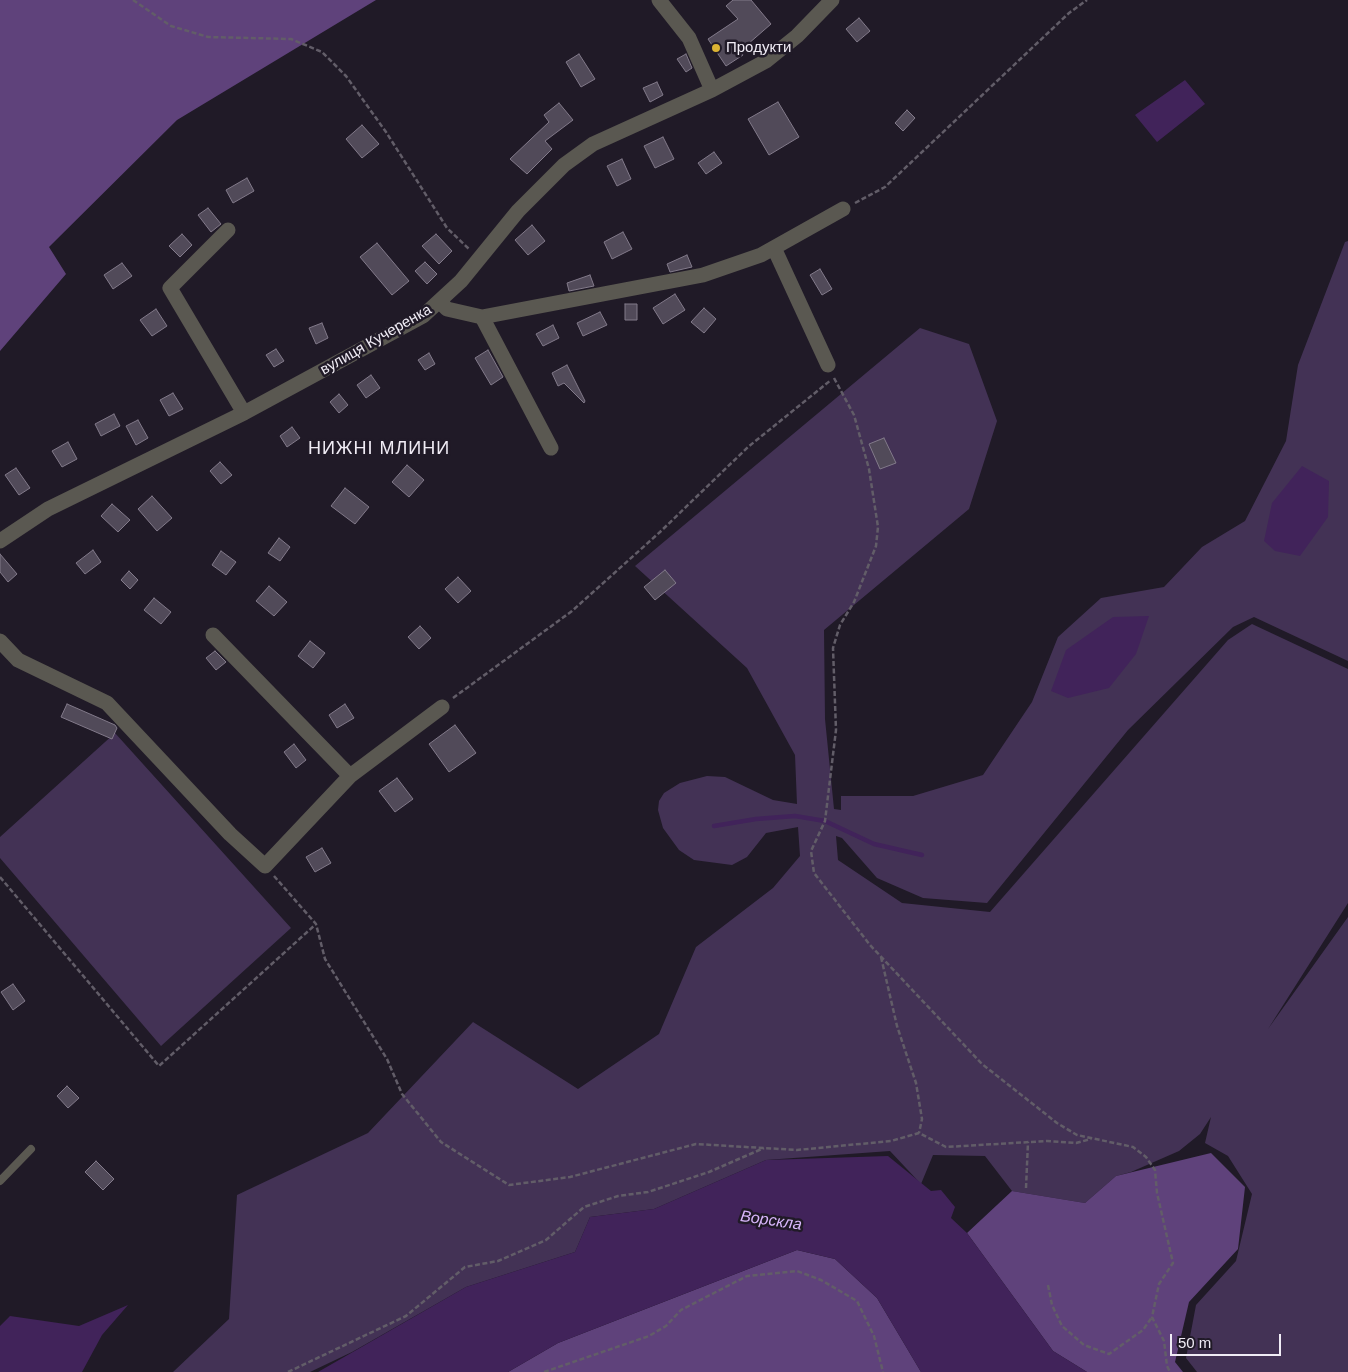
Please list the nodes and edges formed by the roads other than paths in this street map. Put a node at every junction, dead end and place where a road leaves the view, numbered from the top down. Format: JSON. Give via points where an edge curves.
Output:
{"nodes":[{"id":1,"x":659,"y":0,"type":"edge"},
{"id":2,"x":832,"y":0,"type":"edge"},
{"id":3,"x":712,"y":90,"type":"junction"},
{"id":4,"x":843,"y":209,"type":"road end"},
{"id":5,"x":228,"y":230,"type":"dead end"},
{"id":6,"x":774,"y":248,"type":"junction"},
{"id":7,"x":440,"y":302,"type":"junction"},
{"id":8,"x":482,"y":317,"type":"junction"},
{"id":9,"x":831,"y":372,"type":"road end"},
{"id":10,"x":244,"y":413,"type":"junction"},
{"id":11,"x":551,"y":448,"type":"dead end"},
{"id":12,"x":0,"y":541,"type":"edge"},
{"id":13,"x":213,"y":635,"type":"dead end"},
{"id":14,"x":0,"y":641,"type":"edge"},
{"id":15,"x":442,"y":707,"type":"road end"},
{"id":16,"x":350,"y":776,"type":"junction"},
{"id":17,"x":31,"y":1149,"type":"dead end"},
{"id":18,"x":0,"y":1180,"type":"edge"}],
"edges":[{"from":1,"to":3,"type":"street","via":[[689,38]]},
{"from":2,"to":3,"type":"street","name":"вулиця Кучеренка","via":[[781,50]]},
{"from":3,"to":7,"type":"street","name":"вулиця Кучеренка","via":[[593,144],[564,164],[528,200]]},
{"from":4,"to":6,"type":"street"},
{"from":5,"to":10,"type":"street","via":[[170,288]]},
{"from":6,"to":8,"type":"street","via":[[703,275]]},
{"from":6,"to":9,"type":"street"},
{"from":7,"to":8,"type":"street","via":[[447,309]]},
{"from":7,"to":10,"type":"street","name":"вулиця Кучеренка","via":[[423,316]]},
{"from":8,"to":11,"type":"street"},
{"from":10,"to":12,"type":"street","name":"вулиця Кучеренка","via":[[48,509]]},
{"from":13,"to":16,"type":"street"},
{"from":14,"to":16,"type":"street","via":[[18,660],[107,703],[230,834],[265,866]]},
{"from":15,"to":16,"type":"street"},
{"from":17,"to":18,"type":"lane"}]}
